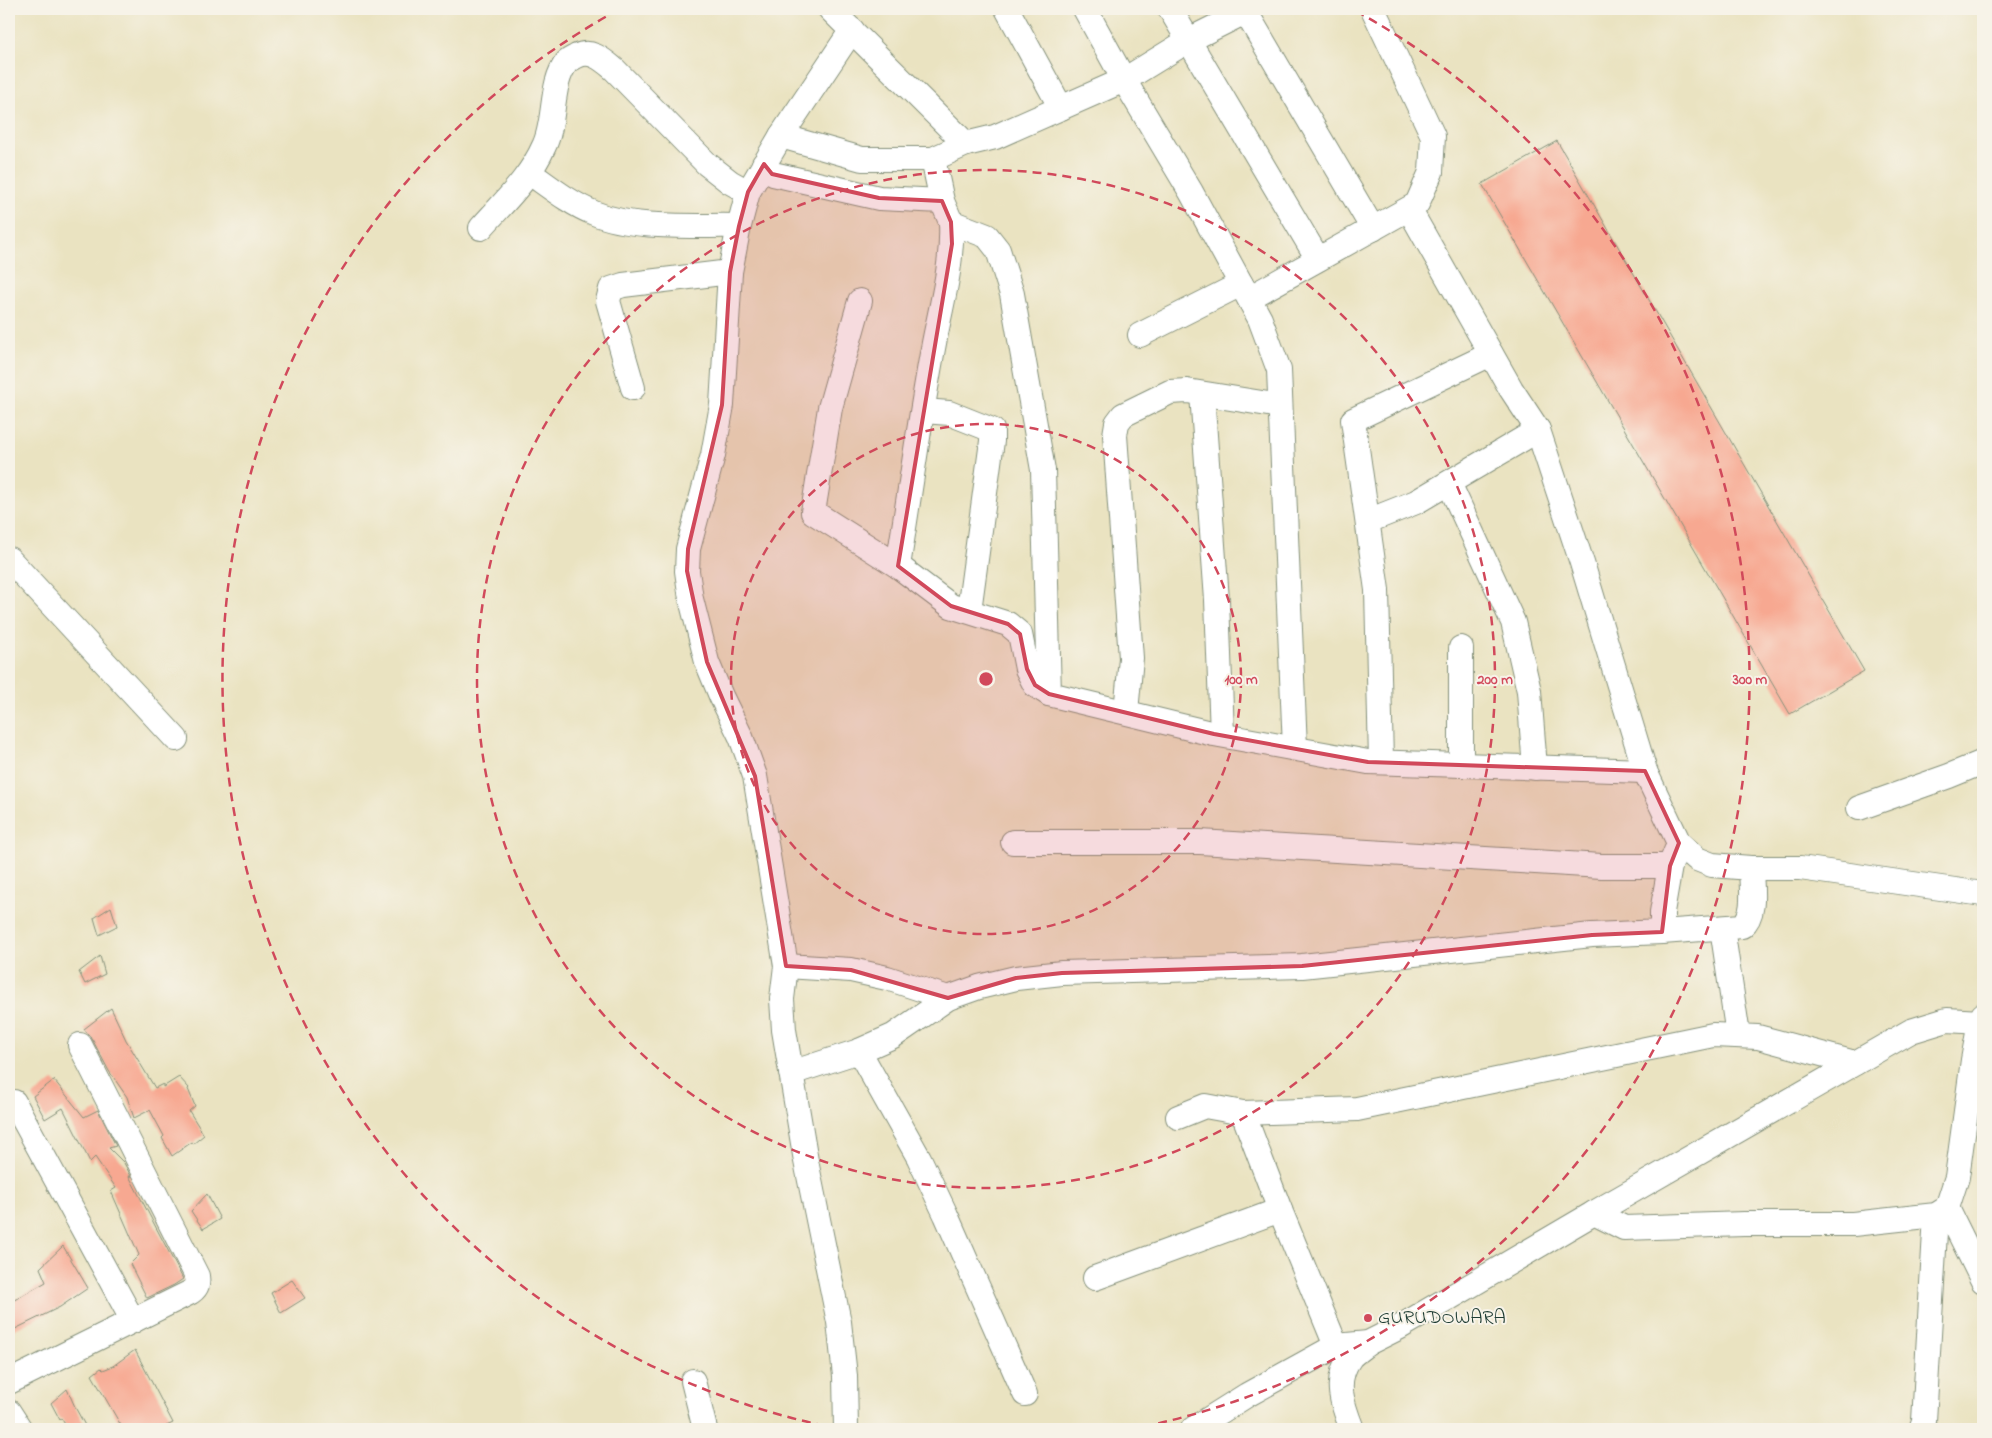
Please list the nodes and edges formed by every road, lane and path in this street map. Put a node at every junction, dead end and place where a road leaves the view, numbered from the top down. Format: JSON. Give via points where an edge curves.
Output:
{"nodes":[{"id":1,"x":830,"y":9,"type":"edge"},
{"id":2,"x":1007,"y":9,"type":"edge"},
{"id":3,"x":1085,"y":9,"type":"edge"},
{"id":4,"x":1170,"y":9,"type":"edge"},
{"id":5,"x":1373,"y":9,"type":"edge"},
{"id":6,"x":1247,"y":10,"type":"edge"},
{"id":7,"x":852,"y":30,"type":"junction"},
{"id":8,"x":1189,"y":40,"type":"junction"},
{"id":9,"x":1124,"y":80,"type":"junction"},
{"id":10,"x":1061,"y":108,"type":"junction"},
{"id":11,"x":781,"y":136,"type":"junction"},
{"id":12,"x":966,"y":144,"type":"junction"},
{"id":13,"x":933,"y":159,"type":"junction"},
{"id":14,"x":764,"y":164,"type":"junction"},
{"id":15,"x":530,"y":173,"type":"junction"},
{"id":16,"x":748,"y":192,"type":"junction"},
{"id":17,"x":1409,"y":209,"type":"junction"},
{"id":18,"x":946,"y":211,"type":"junction"},
{"id":19,"x":739,"y":226,"type":"junction"},
{"id":20,"x":481,"y":228,"type":"dead end"},
{"id":21,"x":1373,"y":229,"type":"junction"},
{"id":22,"x":1318,"y":260,"type":"junction"},
{"id":23,"x":730,"y":272,"type":"junction"},
{"id":24,"x":1245,"y":291,"type":"junction"},
{"id":25,"x":860,"y":301,"type":"dead end"},
{"id":26,"x":1140,"y":335,"type":"dead end"},
{"id":27,"x":1492,"y":354,"type":"junction"},
{"id":28,"x":633,"y":388,"type":"dead end"},
{"id":29,"x":1202,"y":394,"type":"junction"},
{"id":30,"x":1280,"y":406,"type":"junction"},
{"id":31,"x":924,"y":411,"type":"junction"},
{"id":32,"x":1538,"y":430,"type":"junction"},
{"id":33,"x":1449,"y":483,"type":"junction"},
{"id":34,"x":1368,"y":522,"type":"junction"},
{"id":35,"x":9,"y":559,"type":"edge"},
{"id":36,"x":898,"y":566,"type":"junction"},
{"id":37,"x":969,"y":611,"type":"junction"},
{"id":38,"x":1461,"y":648,"type":"dead end"},
{"id":39,"x":1049,"y":694,"type":"junction"},
{"id":40,"x":1126,"y":712,"type":"junction"},
{"id":41,"x":1222,"y":735,"type":"junction"},
{"id":42,"x":176,"y":739,"type":"dead end"},
{"id":43,"x":1295,"y":748,"type":"junction"},
{"id":44,"x":1381,"y":762,"type":"junction"},
{"id":45,"x":1983,"y":762,"type":"edge"},
{"id":46,"x":1460,"y":765,"type":"junction"},
{"id":47,"x":1535,"y":768,"type":"junction"},
{"id":48,"x":1645,"y":771,"type":"junction"},
{"id":49,"x":1859,"y":808,"type":"dead end"},
{"id":50,"x":1013,"y":842,"type":"dead end"},
{"id":51,"x":1679,"y":843,"type":"junction"},
{"id":52,"x":1670,"y":866,"type":"junction"},
{"id":53,"x":1751,"y":868,"type":"junction"},
{"id":54,"x":1983,"y":894,"type":"edge"},
{"id":55,"x":1722,"y":928,"type":"junction"},
{"id":56,"x":1662,"y":932,"type":"junction"},
{"id":57,"x":786,"y":966,"type":"junction"},
{"id":58,"x":948,"y":998,"type":"junction"},
{"id":59,"x":1982,"y":1019,"type":"edge"},
{"id":60,"x":1738,"y":1035,"type":"junction"},
{"id":61,"x":80,"y":1045,"type":"dead end"},
{"id":62,"x":859,"y":1051,"type":"junction"},
{"id":63,"x":1855,"y":1063,"type":"junction"},
{"id":64,"x":792,"y":1073,"type":"junction"},
{"id":65,"x":14,"y":1102,"type":"dead end"},
{"id":66,"x":1243,"y":1113,"type":"junction"},
{"id":67,"x":1178,"y":1117,"type":"dead end"},
{"id":68,"x":1280,"y":1210,"type":"junction"},
{"id":69,"x":1941,"y":1211,"type":"junction"},
{"id":70,"x":1594,"y":1213,"type":"junction"},
{"id":71,"x":1095,"y":1278,"type":"dead end"},
{"id":72,"x":1983,"y":1281,"type":"edge"},
{"id":73,"x":132,"y":1321,"type":"junction"},
{"id":74,"x":1368,"y":1343,"type":"junction"},
{"id":75,"x":1336,"y":1346,"type":"junction"},
{"id":76,"x":693,"y":1381,"type":"dead end"},
{"id":77,"x":9,"y":1382,"type":"edge"},
{"id":78,"x":1025,"y":1394,"type":"dead end"},
{"id":79,"x":9,"y":1412,"type":"edge"},
{"id":80,"x":20,"y":1429,"type":"edge"},
{"id":81,"x":705,"y":1429,"type":"edge"},
{"id":82,"x":846,"y":1429,"type":"edge"},
{"id":83,"x":1194,"y":1429,"type":"edge"},
{"id":84,"x":1352,"y":1429,"type":"edge"},
{"id":85,"x":1921,"y":1429,"type":"edge"}],
"edges":[{"from":1,"to":7,"type":"street"},
{"from":2,"to":10,"type":"street"},
{"from":3,"to":9,"type":"street"},
{"from":4,"to":8,"type":"street"},
{"from":5,"to":17,"type":"street","via":[[1434,136],[1431,172],[1417,204]]},
{"from":6,"to":8,"type":"street"},
{"from":6,"to":21,"type":"street"},
{"from":7,"to":11,"type":"street"},
{"from":7,"to":12,"type":"street"},
{"from":8,"to":9,"type":"street"},
{"from":8,"to":22,"type":"street"},
{"from":9,"to":10,"type":"street"},
{"from":9,"to":24,"type":"street"},
{"from":10,"to":12,"type":"street","via":[[995,137]]},
{"from":11,"to":13,"type":"street","via":[[862,159]]},
{"from":11,"to":14,"type":"street"},
{"from":12,"to":13,"type":"street"},
{"from":13,"to":18,"type":"street"},
{"from":14,"to":16,"type":"street"},
{"from":14,"to":18,"type":"street","via":[[773,174]]},
{"from":15,"to":16,"type":"street","via":[[545,145],[560,75],[568,61],[583,54],[597,56],[614,69],[707,164]]},
{"from":15,"to":19,"type":"street","via":[[567,199],[622,222]]},
{"from":15,"to":20,"type":"street"},
{"from":16,"to":19,"type":"street"},
{"from":17,"to":21,"type":"street"},
{"from":17,"to":27,"type":"street"},
{"from":18,"to":31,"type":"street","via":[[952,244]]},
{"from":18,"to":39,"type":"street","via":[[987,236],[998,250],[1012,294],[1043,470]]},
{"from":19,"to":23,"type":"street"},
{"from":21,"to":22,"type":"street"},
{"from":22,"to":24,"type":"street"},
{"from":23,"to":28,"type":"street","via":[[611,289],[608,301]]},
{"from":23,"to":57,"type":"street","via":[[722,405],[713,455],[688,549],[687,571],[707,662],[755,776]]},
{"from":24,"to":26,"type":"street"},
{"from":24,"to":30,"type":"street","via":[[1260,318],[1278,370]]},
{"from":25,"to":36,"type":"street","via":[[830,408],[813,512]]},
{"from":27,"to":32,"type":"street"},
{"from":27,"to":34,"type":"street","via":[[1353,420]]},
{"from":29,"to":30,"type":"street"},
{"from":29,"to":40,"type":"street","via":[[1170,392],[1123,415],[1117,423],[1115,436],[1131,658]]},
{"from":29,"to":41,"type":"street","via":[[1217,600]]},
{"from":30,"to":43,"type":"street"},
{"from":31,"to":36,"type":"street"},
{"from":31,"to":37,"type":"street","via":[[949,413],[992,430]]},
{"from":32,"to":33,"type":"street"},
{"from":32,"to":48,"type":"street"},
{"from":33,"to":34,"type":"street","via":[[1416,502]]},
{"from":33,"to":47,"type":"street","via":[[1514,622],[1529,691]]},
{"from":34,"to":44,"type":"street","via":[[1377,590]]},
{"from":35,"to":42,"type":"street"},
{"from":36,"to":37,"type":"street","via":[[952,606]]},
{"from":37,"to":39,"type":"street","via":[[1008,624],[1020,634],[1027,669],[1036,685]]},
{"from":38,"to":46,"type":"street"},
{"from":39,"to":40,"type":"street"},
{"from":40,"to":41,"type":"street"},
{"from":41,"to":43,"type":"street"},
{"from":43,"to":44,"type":"street"},
{"from":44,"to":46,"type":"street"},
{"from":45,"to":49,"type":"street"},
{"from":46,"to":47,"type":"street"},
{"from":47,"to":48,"type":"street"},
{"from":48,"to":51,"type":"street"},
{"from":50,"to":52,"type":"street","via":[[1200,842],[1602,866]]},
{"from":51,"to":52,"type":"street"},
{"from":51,"to":53,"type":"street","via":[[1697,859],[1712,865]]},
{"from":52,"to":56,"type":"street"},
{"from":53,"to":54,"type":"street","via":[[1800,868]]},
{"from":53,"to":55,"type":"street","via":[[1752,912],[1748,921],[1742,926]]},
{"from":55,"to":56,"type":"street"},
{"from":55,"to":60,"type":"street"},
{"from":56,"to":58,"type":"street","via":[[1592,935],[1302,966],[1062,973],[1016,978]]},
{"from":57,"to":58,"type":"street","via":[[851,970]]},
{"from":57,"to":64,"type":"street","via":[[782,999]]},
{"from":58,"to":62,"type":"street","via":[[893,1036]]},
{"from":59,"to":63,"type":"street","via":[[1947,1020],[1911,1031]]},
{"from":59,"to":69,"type":"street","via":[[1957,1177]]},
{"from":60,"to":63,"type":"street","via":[[1758,1037]]},
{"from":60,"to":66,"type":"street","via":[[1713,1035],[1356,1109]]},
{"from":61,"to":73,"type":"street","via":[[197,1276],[196,1288],[191,1292]]},
{"from":62,"to":64,"type":"street"},
{"from":62,"to":78,"type":"street","via":[[919,1158]]},
{"from":63,"to":70,"type":"street"},
{"from":64,"to":82,"type":"street","via":[[806,1161],[839,1322]]},
{"from":65,"to":73,"type":"street"},
{"from":66,"to":67,"type":"street","via":[[1205,1106]]},
{"from":66,"to":68,"type":"street"},
{"from":68,"to":71,"type":"street"},
{"from":68,"to":75,"type":"street"},
{"from":69,"to":70,"type":"street","via":[[1853,1224],[1624,1228]]},
{"from":69,"to":72,"type":"street"},
{"from":69,"to":85,"type":"street"},
{"from":70,"to":74,"type":"street","via":[[1400,1328]]},
{"from":73,"to":77,"type":"street"},
{"from":74,"to":75,"type":"street"},
{"from":74,"to":84,"type":"street","via":[[1350,1358],[1340,1378],[1342,1403]]},
{"from":75,"to":83,"type":"street","via":[[1246,1395]]},
{"from":76,"to":81,"type":"street"},
{"from":79,"to":80,"type":"street"}]}
